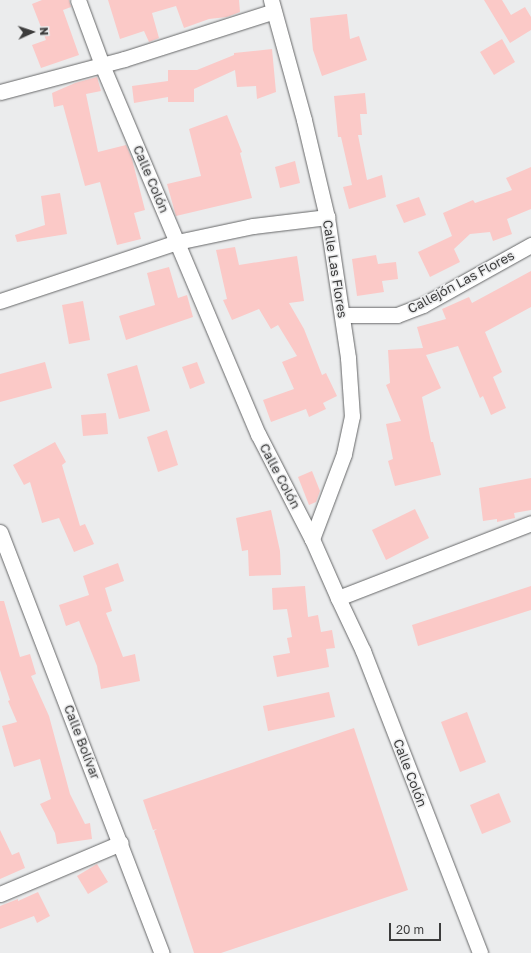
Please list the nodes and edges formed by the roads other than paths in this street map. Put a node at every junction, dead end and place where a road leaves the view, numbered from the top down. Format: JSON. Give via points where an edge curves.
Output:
{"nodes":[{"id":1,"x":78,"y":0,"type":"edge"},
{"id":2,"x":273,"y":6,"type":"edge"},
{"id":3,"x":102,"y":65,"type":"junction"},
{"id":4,"x":0,"y":92,"type":"edge"},
{"id":5,"x":327,"y":217,"type":"junction"},
{"id":6,"x":178,"y":242,"type":"junction"},
{"id":7,"x":531,"y":245,"type":"edge"},
{"id":8,"x":0,"y":301,"type":"edge"},
{"id":9,"x":342,"y":315,"type":"junction"},
{"id":10,"x":531,"y":523,"type":"edge"},
{"id":11,"x":0,"y":532,"type":"edge"},
{"id":12,"x":312,"y":539,"type":"junction"},
{"id":13,"x":338,"y":598,"type":"junction"},
{"id":14,"x":121,"y":843,"type":"junction"},
{"id":15,"x":0,"y":894,"type":"edge"},
{"id":16,"x":162,"y":953,"type":"edge"},
{"id":17,"x":480,"y":953,"type":"edge"}],
"edges":[{"from":1,"to":3,"type":"street","name":"Calle Colón"},
{"from":2,"to":3,"type":"street"},
{"from":2,"to":5,"type":"street","name":"Calle Las Flores"},
{"from":3,"to":4,"type":"street"},
{"from":3,"to":6,"type":"street","name":"Calle Colón"},
{"from":5,"to":6,"type":"street","via":[[253,226]]},
{"from":5,"to":9,"type":"street","name":"Calle Las Flores"},
{"from":6,"to":8,"type":"street"},
{"from":6,"to":12,"type":"street","name":"Calle Colón","via":[[258,434]]},
{"from":7,"to":9,"type":"street","name":"Callejón Las Flores","via":[[423,306],[397,315]]},
{"from":9,"to":12,"type":"street","name":"Calle Las Flores","via":[[352,416],[344,454]]},
{"from":10,"to":13,"type":"street"},
{"from":11,"to":14,"type":"street","name":"Calle Bolívar"},
{"from":12,"to":13,"type":"street","name":"Calle Colón"},
{"from":13,"to":17,"type":"street","name":"Calle Colón","via":[[363,651]]},
{"from":14,"to":15,"type":"street"},
{"from":14,"to":16,"type":"street","name":"Calle Bolívar"}]}
